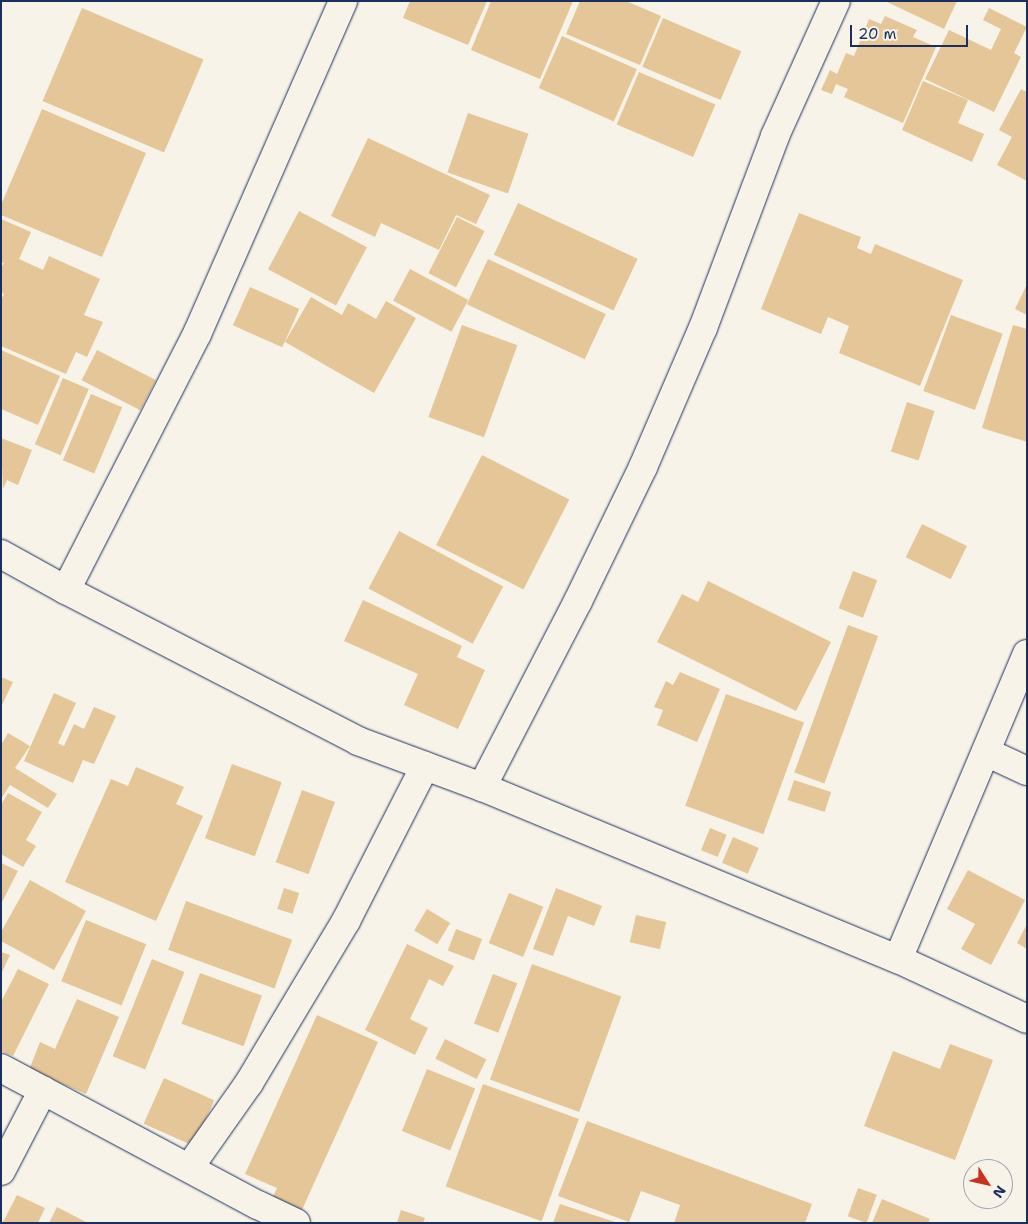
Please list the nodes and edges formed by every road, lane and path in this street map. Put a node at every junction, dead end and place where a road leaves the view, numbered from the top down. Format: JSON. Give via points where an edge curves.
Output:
{"nodes":[{"id":1,"x":344,"y":1,"type":"edge"},
{"id":2,"x":836,"y":1,"type":"edge"},
{"id":3,"x":1,"y":554,"type":"edge"},
{"id":4,"x":66,"y":590,"type":"junction"},
{"id":5,"x":1027,"y":654,"type":"edge"},
{"id":6,"x":986,"y":752,"type":"junction"},
{"id":7,"x":425,"y":766,"type":"junction"},
{"id":8,"x":1027,"y":771,"type":"edge"},
{"id":9,"x":482,"y":787,"type":"junction"},
{"id":10,"x":898,"y":959,"type":"junction"},
{"id":11,"x":1027,"y":1019,"type":"edge"},
{"id":12,"x":1,"y":1068,"type":"edge"},
{"id":13,"x":43,"y":1090,"type":"junction"},
{"id":14,"x":189,"y":1168,"type":"junction"},
{"id":15,"x":1,"y":1171,"type":"edge"},
{"id":16,"x":296,"y":1223,"type":"edge"}],
"edges":[{"from":1,"to":4,"type":"street","via":[[197,334]]},
{"from":2,"to":9,"type":"street","via":[[776,136],[703,328],[643,466]]},
{"from":3,"to":4,"type":"street"},
{"from":4,"to":7,"type":"street","via":[[358,741]]},
{"from":5,"to":6,"type":"street"},
{"from":6,"to":8,"type":"street"},
{"from":6,"to":10,"type":"street"},
{"from":7,"to":9,"type":"street"},
{"from":7,"to":14,"type":"street","via":[[346,921],[249,1083]]},
{"from":9,"to":10,"type":"street"},
{"from":10,"to":11,"type":"street"},
{"from":12,"to":13,"type":"street"},
{"from":13,"to":14,"type":"street"},
{"from":13,"to":15,"type":"street"},
{"from":14,"to":16,"type":"street"}]}
